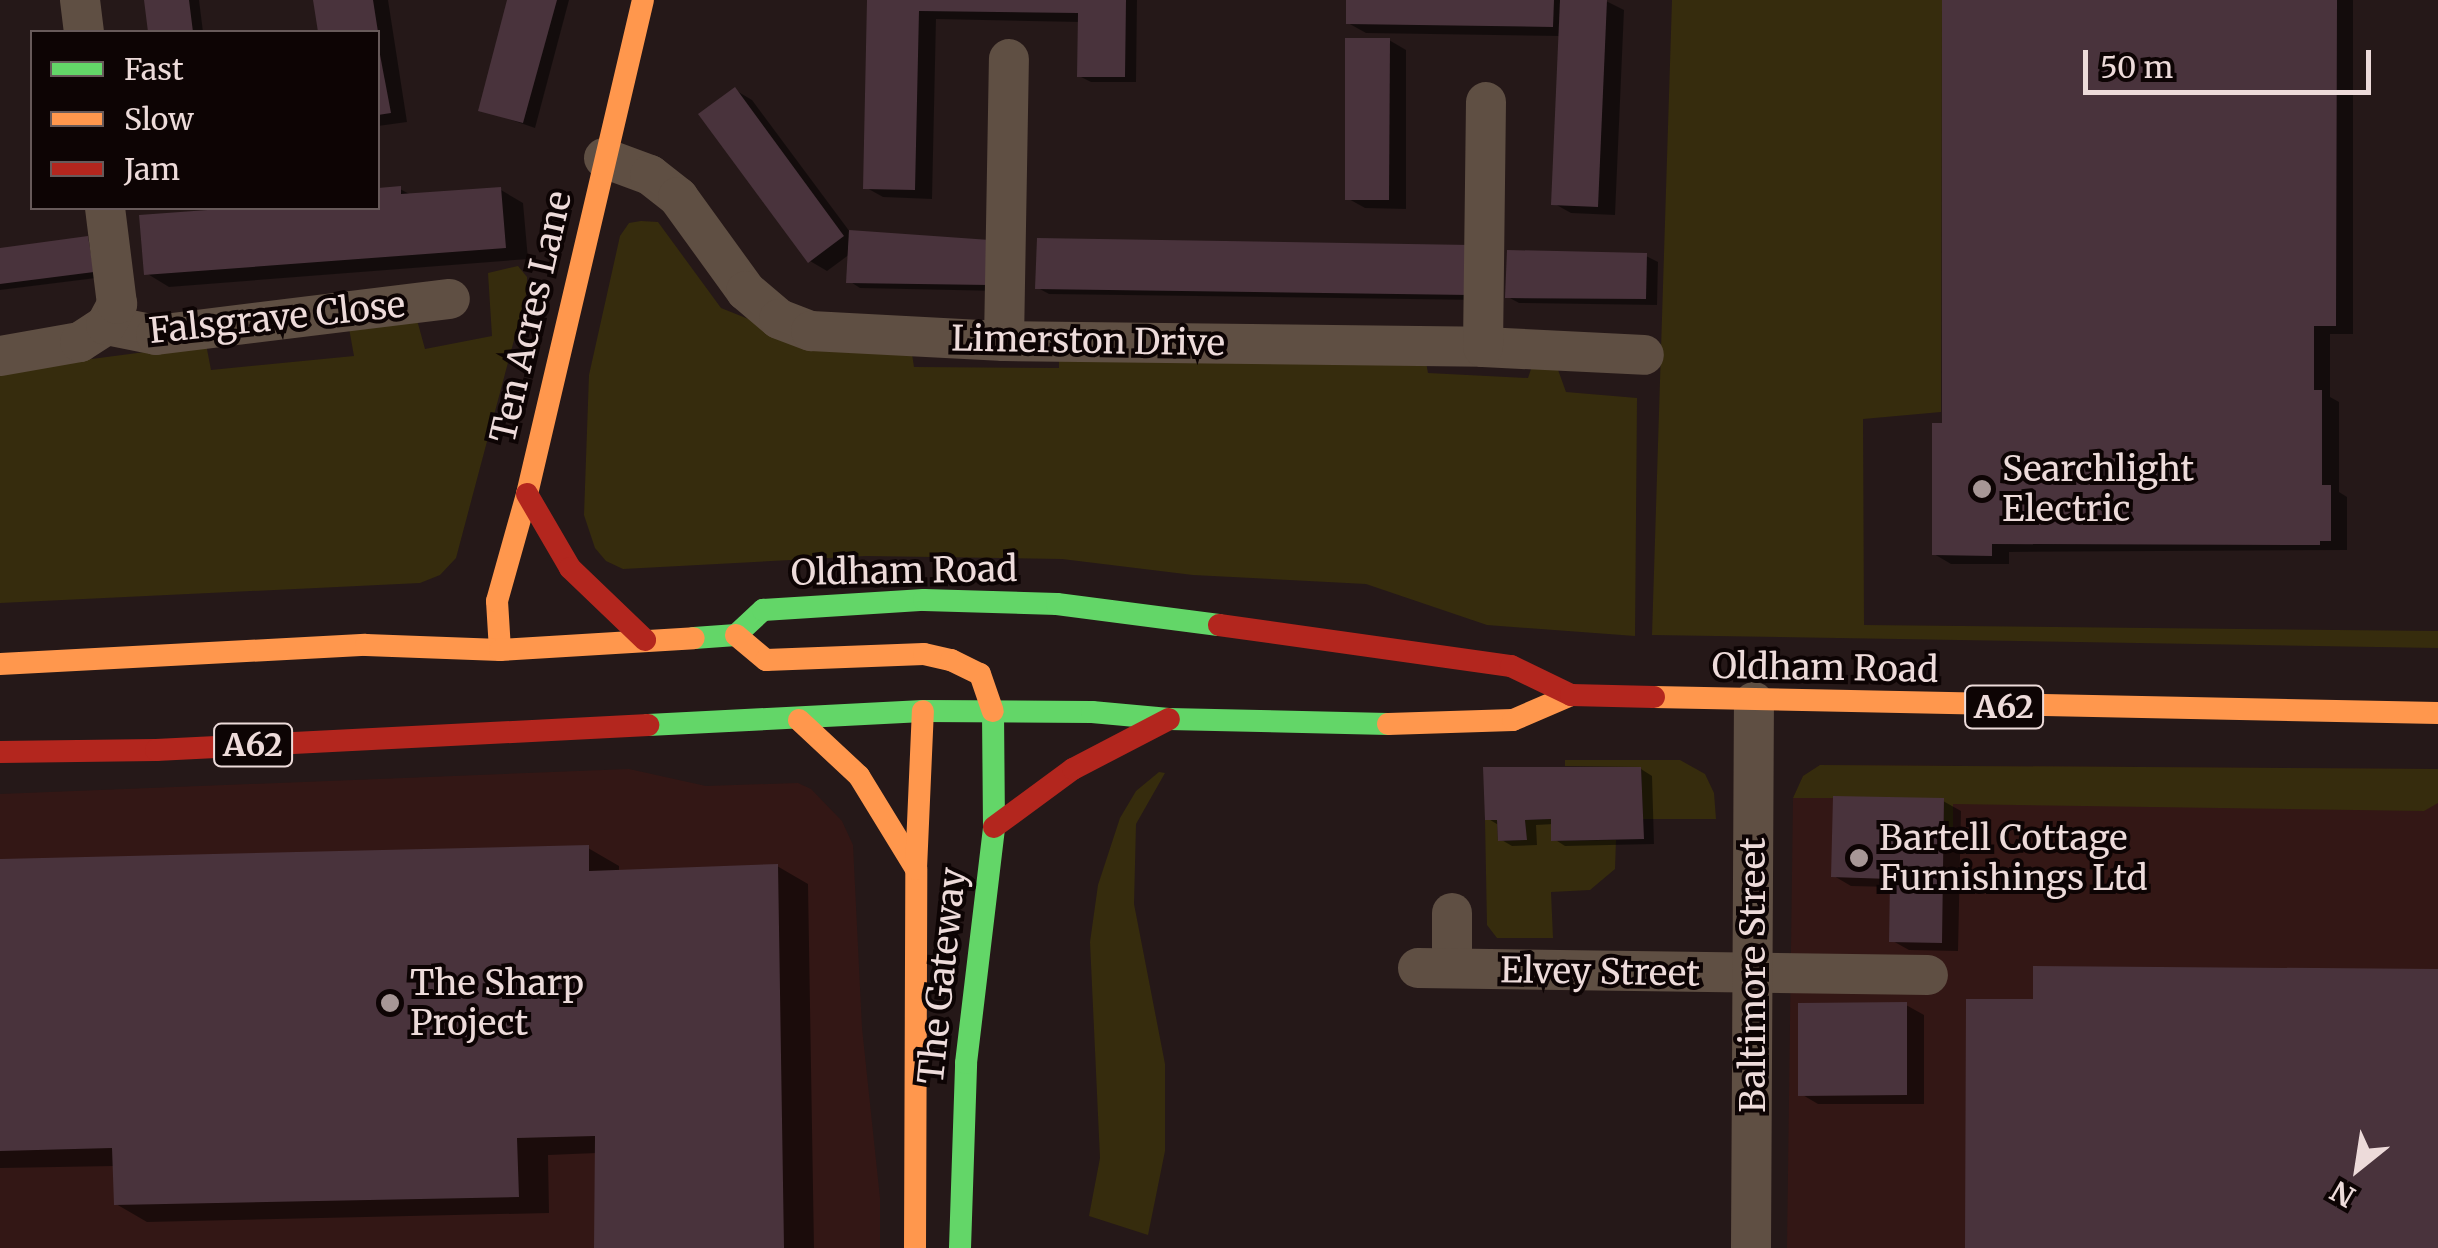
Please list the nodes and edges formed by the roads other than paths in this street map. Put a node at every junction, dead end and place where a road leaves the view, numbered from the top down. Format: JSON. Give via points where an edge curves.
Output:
{"nodes":[{"id":1,"x":80,"y":0,"type":"edge"},
{"id":2,"x":643,"y":0,"type":"edge"},
{"id":3,"x":84,"y":30,"type":"edge"},
{"id":4,"x":1009,"y":59,"type":"dead end"},
{"id":5,"x":1486,"y":102,"type":"dead end"},
{"id":6,"x":604,"y":158,"type":"junction"},
{"id":7,"x":105,"y":210,"type":"edge"},
{"id":8,"x":450,"y":298,"type":"dead end"},
{"id":9,"x":106,"y":325,"type":"junction"},
{"id":10,"x":1004,"y":341,"type":"junction"},
{"id":11,"x":1483,"y":347,"type":"junction"},
{"id":12,"x":1644,"y":354,"type":"dead end"},
{"id":13,"x":0,"y":356,"type":"edge"},
{"id":14,"x":526,"y":494,"type":"junction"},
{"id":15,"x":924,"y":627,"type":"junction"},
{"id":16,"x":736,"y":636,"type":"junction"},
{"id":17,"x":645,"y":640,"type":"junction"},
{"id":18,"x":500,"y":658,"type":"junction"},
{"id":19,"x":0,"y":664,"type":"edge"},
{"id":20,"x":1570,"y":695,"type":"junction"},
{"id":21,"x":1754,"y":702,"type":"junction"},
{"id":22,"x":923,"y":711,"type":"junction"},
{"id":23,"x":993,"y":711,"type":"junction"},
{"id":24,"x":2438,"y":713,"type":"edge"},
{"id":25,"x":1170,"y":719,"type":"junction"},
{"id":26,"x":799,"y":720,"type":"junction"},
{"id":27,"x":0,"y":752,"type":"edge"},
{"id":28,"x":994,"y":826,"type":"junction"},
{"id":29,"x":916,"y":870,"type":"junction"},
{"id":30,"x":1452,"y":913,"type":"dead end"},
{"id":31,"x":1755,"y":974,"type":"junction"},
{"id":32,"x":1928,"y":975,"type":"dead end"},
{"id":33,"x":915,"y":1248,"type":"edge"},
{"id":34,"x":960,"y":1248,"type":"edge"},
{"id":35,"x":1750,"y":1248,"type":"edge"}],
"edges":[{"from":1,"to":3,"type":"street"},
{"from":2,"to":6,"type":"main road","name":"Ten Acres Lane"},
{"from":4,"to":10,"type":"street"},
{"from":5,"to":11,"type":"street"},
{"from":6,"to":10,"type":"street","name":"Limerston Drive","via":[[650,174],[678,197],[746,291],[778,319],[852,335]]},
{"from":6,"to":14,"type":"main road","name":"Ten Acres Lane"},
{"from":7,"to":9,"type":"street","via":[[117,304]]},
{"from":8,"to":9,"type":"street","name":"Falsgrave Close","via":[[156,336]]},
{"from":9,"to":13,"type":"street","via":[[80,342]]},
{"from":10,"to":11,"type":"street","name":"Limerston Drive"},
{"from":11,"to":12,"type":"street","name":"Limerston Drive"},
{"from":14,"to":17,"type":"main road","via":[[570,568]]},
{"from":14,"to":18,"type":"main road","name":"Ten Acres Lane","via":[[497,601]]},
{"from":15,"to":16,"type":"main road","name":"Oldham Road","number":"A62","via":[[763,610]]},
{"from":15,"to":16,"type":"main road","via":[[766,660]]},
{"from":15,"to":20,"type":"main road","name":"Oldham Road","number":"A62","via":[[1057,604],[1449,654],[1511,666]]},
{"from":15,"to":22,"type":"main road","name":"The Gateway"},
{"from":15,"to":23,"type":"main road","via":[[951,660],[980,674]]},
{"from":16,"to":17,"type":"main road"},
{"from":17,"to":18,"type":"main road"},
{"from":18,"to":19,"type":"main road","via":[[366,645]]},
{"from":20,"to":21,"type":"main road","name":"Oldham Road","number":"A62"},
{"from":20,"to":25,"type":"main road","name":"Oldham Road","number":"A62","via":[[1513,720]]},
{"from":21,"to":24,"type":"main road","name":"Oldham Road","number":"A62"},
{"from":21,"to":31,"type":"street","name":"Baltimore Street"},
{"from":22,"to":23,"type":"main road","name":"Oldham Road","number":"A62"},
{"from":22,"to":26,"type":"main road","name":"Oldham Road","number":"A62"},
{"from":22,"to":29,"type":"main road","name":"The Gateway"},
{"from":23,"to":25,"type":"main road","name":"Oldham Road","number":"A62"},
{"from":23,"to":28,"type":"main road","name":"The Gateway"},
{"from":25,"to":28,"type":"main road","via":[[1089,759]]},
{"from":26,"to":27,"type":"main road","name":"Oldham Road","number":"A62","via":[[504,724],[156,750]]},
{"from":26,"to":29,"type":"main road","via":[[859,776]]},
{"from":28,"to":34,"type":"main road","name":"The Gateway","via":[[966,1063]]},
{"from":29,"to":33,"type":"main road","name":"The Gateway"},
{"from":30,"to":31,"type":"street","name":"Elvey Street","via":[[1435,968]]},
{"from":31,"to":32,"type":"street","name":"Elvey Street"},
{"from":31,"to":35,"type":"street","name":"Baltimore Street"}]}
